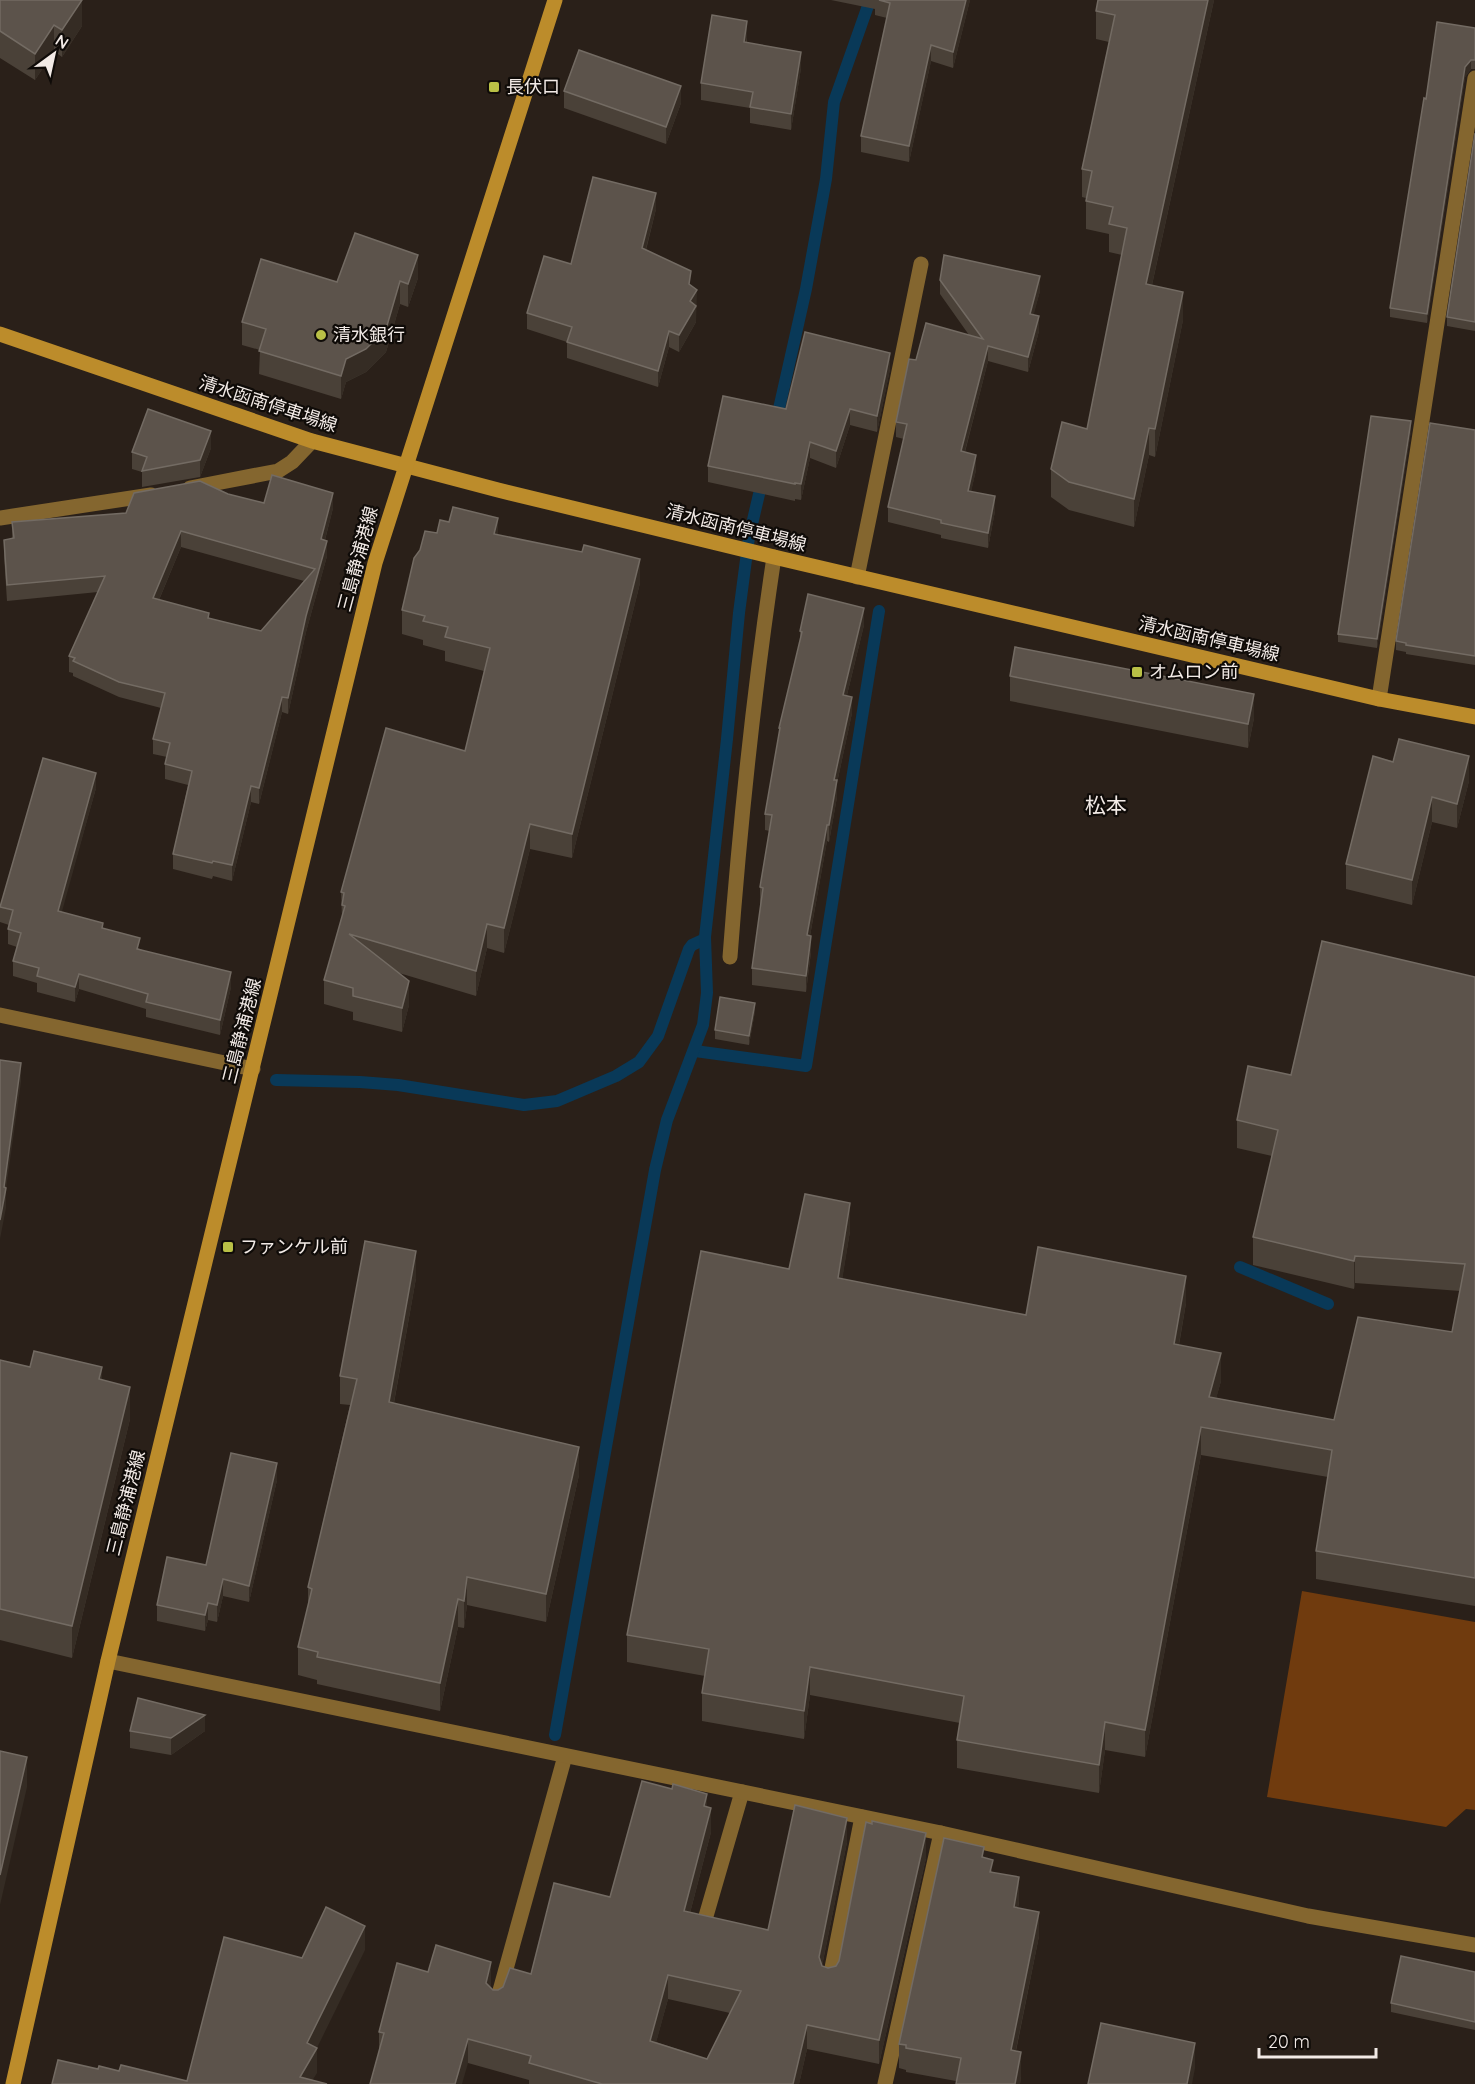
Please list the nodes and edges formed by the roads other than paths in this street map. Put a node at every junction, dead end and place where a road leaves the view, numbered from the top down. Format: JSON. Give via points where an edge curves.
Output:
{"nodes":[{"id":1,"x":555,"y":0,"type":"edge"},
{"id":2,"x":1475,"y":78,"type":"edge"},
{"id":3,"x":921,"y":264,"type":"dead end"},
{"id":4,"x":0,"y":334,"type":"edge"},
{"id":5,"x":312,"y":441,"type":"junction"},
{"id":6,"x":405,"y":464,"type":"junction"},
{"id":7,"x":0,"y":518,"type":"edge"},
{"id":8,"x":774,"y":557,"type":"junction"},
{"id":9,"x":857,"y":577,"type":"junction"},
{"id":10,"x":1379,"y":699,"type":"junction"},
{"id":11,"x":1475,"y":717,"type":"edge"},
{"id":12,"x":730,"y":957,"type":"dead end"},
{"id":13,"x":0,"y":1015,"type":"edge"},
{"id":14,"x":253,"y":1069,"type":"junction"},
{"id":15,"x":108,"y":1661,"type":"junction"},
{"id":16,"x":565,"y":1756,"type":"junction"},
{"id":17,"x":742,"y":1792,"type":"junction"},
{"id":18,"x":862,"y":1817,"type":"junction"},
{"id":19,"x":941,"y":1833,"type":"junction"},
{"id":20,"x":704,"y":1923,"type":"edge"},
{"id":21,"x":1475,"y":1945,"type":"edge"},
{"id":22,"x":829,"y":1983,"type":"edge"},
{"id":23,"x":496,"y":2005,"type":"edge"},
{"id":24,"x":13,"y":2084,"type":"edge"},
{"id":25,"x":885,"y":2084,"type":"edge"}],
"edges":[{"from":1,"to":6,"type":"main road","name":"三島静浦港線"},
{"from":2,"to":10,"type":"street"},
{"from":3,"to":9,"type":"street"},
{"from":4,"to":5,"type":"main road","name":"清水函南停車場線"},
{"from":5,"to":6,"type":"main road","name":"清水函南停車場線"},
{"from":5,"to":7,"type":"street","via":[[278,471],[254,477]]},
{"from":6,"to":8,"type":"main road","name":"清水函南停車場線"},
{"from":6,"to":14,"type":"main road","name":"三島静浦港線","via":[[375,563]]},
{"from":8,"to":9,"type":"main road","name":"清水函南停車場線"},
{"from":8,"to":12,"type":"street","via":[[758,664]]},
{"from":9,"to":10,"type":"main road","name":"清水函南停車場線"},
{"from":10,"to":11,"type":"main road","name":"清水函南停車場線"},
{"from":13,"to":14,"type":"street"},
{"from":14,"to":15,"type":"main road","name":"三島静浦港線"},
{"from":15,"to":16,"type":"street"},
{"from":15,"to":24,"type":"main road","name":"三島静浦港線"},
{"from":16,"to":17,"type":"street"},
{"from":16,"to":23,"type":"street"},
{"from":17,"to":18,"type":"street"},
{"from":17,"to":20,"type":"street"},
{"from":18,"to":19,"type":"street"},
{"from":18,"to":22,"type":"street"},
{"from":19,"to":21,"type":"street","via":[[1308,1917]]},
{"from":19,"to":25,"type":"street"}]}
